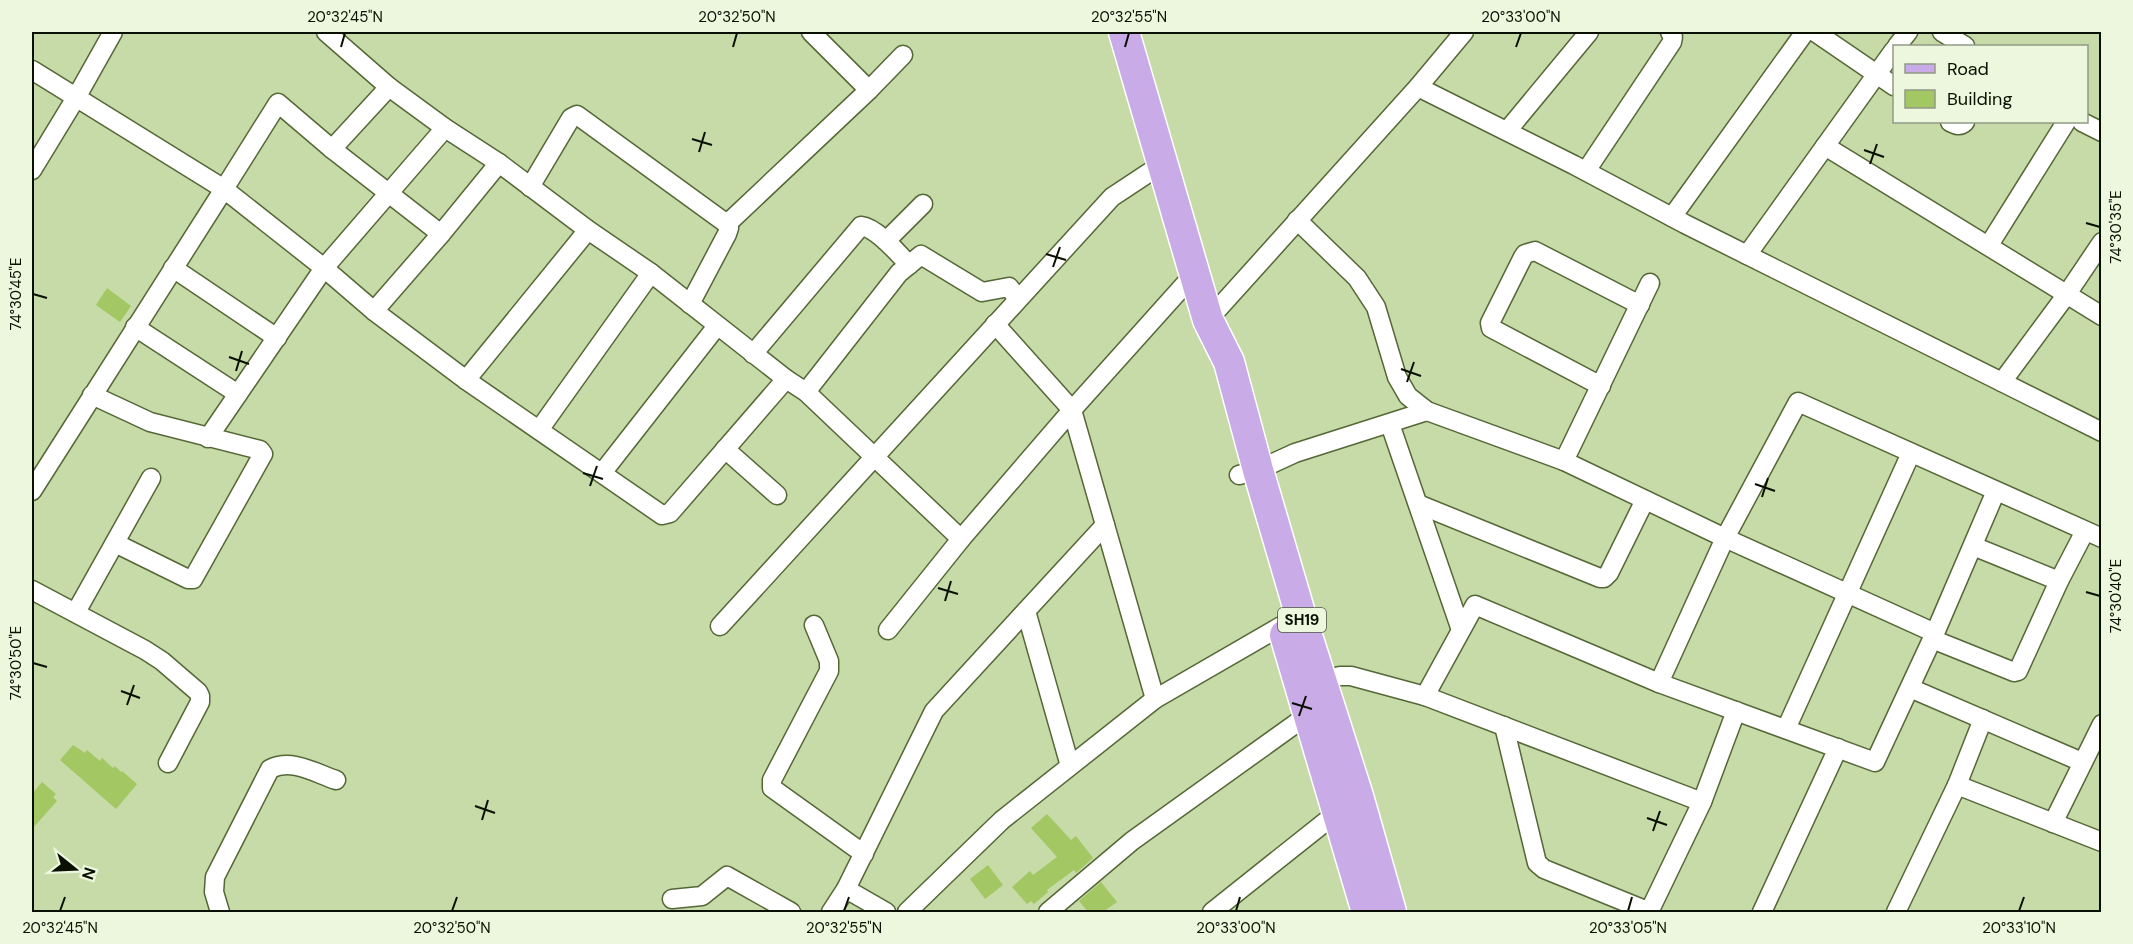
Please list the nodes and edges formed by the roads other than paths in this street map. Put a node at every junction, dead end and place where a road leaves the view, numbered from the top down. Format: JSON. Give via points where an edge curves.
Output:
{"nodes":[{"id":1,"x":113,"y":32,"type":"edge"},
{"id":2,"x":327,"y":32,"type":"edge"},
{"id":3,"x":811,"y":32,"type":"edge"},
{"id":4,"x":1124,"y":32,"type":"edge"},
{"id":5,"x":1589,"y":32,"type":"edge"},
{"id":6,"x":1670,"y":32,"type":"edge"},
{"id":7,"x":1805,"y":32,"type":"edge"},
{"id":8,"x":1815,"y":32,"type":"edge"},
{"id":9,"x":1908,"y":32,"type":"edge"},
{"id":10,"x":1942,"y":32,"type":"edge"},
{"id":11,"x":1454,"y":36,"type":"edge"},
{"id":12,"x":1898,"y":45,"type":"edge"},
{"id":13,"x":1963,"y":45,"type":"edge"},
{"id":14,"x":1893,"y":52,"type":"edge"},
{"id":15,"x":903,"y":54,"type":"dead end"},
{"id":16,"x":32,"y":70,"type":"edge"},
{"id":17,"x":1877,"y":75,"type":"junction"},
{"id":18,"x":1893,"y":85,"type":"edge"},
{"id":19,"x":389,"y":87,"type":"junction"},
{"id":20,"x":1418,"y":87,"type":"junction"},
{"id":21,"x":869,"y":90,"type":"junction"},
{"id":22,"x":76,"y":96,"type":"junction"},
{"id":23,"x":2065,"y":123,"type":"edge"},
{"id":24,"x":2084,"y":123,"type":"edge"},
{"id":25,"x":445,"y":128,"type":"junction"},
{"id":26,"x":1507,"y":131,"type":"junction"},
{"id":27,"x":2102,"y":132,"type":"edge"},
{"id":28,"x":1826,"y":146,"type":"junction"},
{"id":29,"x":332,"y":149,"type":"junction"},
{"id":30,"x":499,"y":163,"type":"junction"},
{"id":31,"x":1162,"y":164,"type":"junction"},
{"id":32,"x":32,"y":170,"type":"edge"},
{"id":33,"x":1586,"y":171,"type":"junction"},
{"id":34,"x":530,"y":187,"type":"junction"},
{"id":35,"x":224,"y":189,"type":"junction"},
{"id":36,"x":387,"y":193,"type":"junction"},
{"id":37,"x":923,"y":204,"type":"dead end"},
{"id":38,"x":1672,"y":217,"type":"junction"},
{"id":39,"x":1297,"y":220,"type":"junction"},
{"id":40,"x":727,"y":224,"type":"junction"},
{"id":41,"x":588,"y":230,"type":"junction"},
{"id":42,"x":441,"y":234,"type":"junction"},
{"id":43,"x":886,"y":241,"type":"junction"},
{"id":44,"x":2102,"y":242,"type":"edge"},
{"id":45,"x":1989,"y":245,"type":"junction"},
{"id":46,"x":1747,"y":255,"type":"junction"},
{"id":47,"x":909,"y":265,"type":"junction"},
{"id":48,"x":173,"y":268,"type":"junction"},
{"id":49,"x":324,"y":268,"type":"junction"},
{"id":50,"x":651,"y":273,"type":"junction"},
{"id":51,"x":1194,"y":274,"type":"junction"},
{"id":52,"x":1650,"y":283,"type":"dead end"},
{"id":53,"x":2067,"y":294,"type":"junction"},
{"id":54,"x":1018,"y":299,"type":"junction"},
{"id":55,"x":690,"y":304,"type":"junction"},
{"id":56,"x":1640,"y":305,"type":"junction"},
{"id":57,"x":374,"y":311,"type":"junction"},
{"id":58,"x":2102,"y":316,"type":"edge"},
{"id":59,"x":995,"y":324,"type":"junction"},
{"id":60,"x":1210,"y":325,"type":"junction"},
{"id":61,"x":717,"y":326,"type":"junction"},
{"id":62,"x":135,"y":327,"type":"junction"},
{"id":63,"x":277,"y":338,"type":"junction"},
{"id":64,"x":753,"y":354,"type":"junction"},
{"id":65,"x":786,"y":379,"type":"junction"},
{"id":66,"x":466,"y":380,"type":"junction"},
{"id":67,"x":2002,"y":382,"type":"junction"},
{"id":68,"x":1601,"y":386,"type":"junction"},
{"id":69,"x":806,"y":392,"type":"junction"},
{"id":70,"x":237,"y":394,"type":"junction"},
{"id":71,"x":92,"y":395,"type":"junction"},
{"id":72,"x":1072,"y":410,"type":"junction"},
{"id":73,"x":1427,"y":411,"type":"junction"},
{"id":74,"x":1390,"y":424,"type":"junction"},
{"id":75,"x":539,"y":430,"type":"junction"},
{"id":76,"x":2102,"y":432,"type":"edge"},
{"id":77,"x":208,"y":438,"type":"junction"},
{"id":78,"x":724,"y":449,"type":"junction"},
{"id":79,"x":1911,"y":453,"type":"junction"},
{"id":80,"x":876,"y":457,"type":"junction"},
{"id":81,"x":1564,"y":461,"type":"junction"},
{"id":82,"x":602,"y":473,"type":"junction"},
{"id":83,"x":1249,"y":473,"type":"junction"},
{"id":84,"x":151,"y":478,"type":"dead end"},
{"id":85,"x":32,"y":491,"type":"edge"},
{"id":86,"x":1996,"y":491,"type":"junction"},
{"id":87,"x":777,"y":495,"type":"dead end"},
{"id":88,"x":1645,"y":500,"type":"junction"},
{"id":89,"x":1418,"y":504,"type":"junction"},
{"id":90,"x":1105,"y":525,"type":"junction"},
{"id":91,"x":2093,"y":534,"type":"edge"},
{"id":92,"x":1725,"y":538,"type":"junction"},
{"id":93,"x":961,"y":539,"type":"junction"},
{"id":94,"x":115,"y":543,"type":"junction"},
{"id":95,"x":1972,"y":546,"type":"junction"},
{"id":96,"x":2059,"y":581,"type":"junction"},
{"id":97,"x":32,"y":590,"type":"edge"},
{"id":98,"x":1848,"y":595,"type":"junction"},
{"id":99,"x":1026,"y":611,"type":"junction"},
{"id":100,"x":76,"y":612,"type":"junction"},
{"id":101,"x":814,"y":625,"type":"dead end"},
{"id":102,"x":720,"y":626,"type":"dead end"},
{"id":103,"x":1283,"y":626,"type":"junction"},
{"id":104,"x":888,"y":630,"type":"dead end"},
{"id":105,"x":1461,"y":630,"type":"junction"},
{"id":106,"x":1933,"y":636,"type":"junction"},
{"id":107,"x":1311,"y":683,"type":"junction"},
{"id":108,"x":1659,"y":683,"type":"junction"},
{"id":109,"x":1910,"y":688,"type":"junction"},
{"id":110,"x":1425,"y":696,"type":"junction"},
{"id":111,"x":1155,"y":699,"type":"junction"},
{"id":112,"x":1736,"y":711,"type":"junction"},
{"id":113,"x":1309,"y":714,"type":"junction"},
{"id":114,"x":1983,"y":719,"type":"junction"},
{"id":115,"x":2102,"y":724,"type":"edge"},
{"id":116,"x":1504,"y":726,"type":"junction"},
{"id":117,"x":1786,"y":729,"type":"junction"},
{"id":118,"x":1838,"y":748,"type":"junction"},
{"id":119,"x":2082,"y":762,"type":"junction"},
{"id":120,"x":168,"y":763,"type":"dead end"},
{"id":121,"x":1070,"y":766,"type":"junction"},
{"id":122,"x":336,"y":780,"type":"dead end"},
{"id":123,"x":1957,"y":785,"type":"junction"},
{"id":124,"x":1702,"y":802,"type":"junction"},
{"id":125,"x":1348,"y":804,"type":"junction"},
{"id":126,"x":2053,"y":823,"type":"junction"},
{"id":127,"x":2102,"y":842,"type":"edge"},
{"id":128,"x":864,"y":854,"type":"junction"},
{"id":129,"x":846,"y":889,"type":"junction"},
{"id":130,"x":672,"y":899,"type":"dead end"},
{"id":131,"x":220,"y":912,"type":"edge"},
{"id":132,"x":791,"y":912,"type":"edge"},
{"id":133,"x":831,"y":912,"type":"edge"},
{"id":134,"x":886,"y":912,"type":"edge"},
{"id":135,"x":907,"y":912,"type":"edge"},
{"id":136,"x":1048,"y":912,"type":"edge"},
{"id":137,"x":1212,"y":912,"type":"edge"},
{"id":138,"x":1367,"y":912,"type":"edge"},
{"id":139,"x":1391,"y":912,"type":"edge"},
{"id":140,"x":1649,"y":912,"type":"edge"},
{"id":141,"x":1762,"y":912,"type":"edge"},
{"id":142,"x":1896,"y":912,"type":"edge"}],
"edges":[{"from":1,"to":22,"type":"street"},
{"from":2,"to":19,"type":"street"},
{"from":3,"to":21,"type":"street"},
{"from":4,"to":31,"type":"main road","number":"SH19"},
{"from":5,"to":26,"type":"street"},
{"from":6,"to":33,"type":"street","via":[[1672,42]]},
{"from":7,"to":38,"type":"street"},
{"from":8,"to":17,"type":"street"},
{"from":9,"to":12,"type":"street"},
{"from":10,"to":13,"type":"street"},
{"from":11,"to":20,"type":"street"},
{"from":14,"to":17,"type":"street"},
{"from":15,"to":21,"type":"street"},
{"from":16,"to":22,"type":"street"},
{"from":17,"to":18,"type":"street"},
{"from":17,"to":28,"type":"street"},
{"from":19,"to":25,"type":"street"},
{"from":19,"to":29,"type":"street"},
{"from":20,"to":26,"type":"street"},
{"from":20,"to":39,"type":"street"},
{"from":21,"to":40,"type":"street"},
{"from":22,"to":32,"type":"street"},
{"from":22,"to":35,"type":"street"},
{"from":23,"to":45,"type":"street"},
{"from":24,"to":27,"type":"street"},
{"from":25,"to":30,"type":"street"},
{"from":25,"to":36,"type":"street"},
{"from":26,"to":33,"type":"street"},
{"from":28,"to":45,"type":"street"},
{"from":28,"to":46,"type":"street"},
{"from":29,"to":35,"type":"street","via":[[278,103]]},
{"from":29,"to":36,"type":"street"},
{"from":30,"to":34,"type":"street"},
{"from":30,"to":42,"type":"street"},
{"from":31,"to":51,"type":"main road","number":"SH19"},
{"from":31,"to":54,"type":"street","via":[[1112,197]]},
{"from":33,"to":38,"type":"street"},
{"from":34,"to":40,"type":"street","via":[[571,118],[577,115]]},
{"from":34,"to":41,"type":"street"},
{"from":35,"to":48,"type":"street"},
{"from":35,"to":49,"type":"street"},
{"from":36,"to":42,"type":"street"},
{"from":36,"to":49,"type":"street"},
{"from":37,"to":43,"type":"street"},
{"from":38,"to":46,"type":"street"},
{"from":39,"to":60,"type":"street"},
{"from":39,"to":73,"type":"street","via":[[1357,278],[1377,307],[1397,377],[1408,396]]},
{"from":40,"to":55,"type":"street","via":[[728,234]]},
{"from":41,"to":50,"type":"street"},
{"from":41,"to":66,"type":"street"},
{"from":42,"to":57,"type":"street"},
{"from":43,"to":47,"type":"street"},
{"from":43,"to":64,"type":"street","via":[[867,227],[858,228]]},
{"from":44,"to":53,"type":"street"},
{"from":45,"to":53,"type":"street"},
{"from":46,"to":67,"type":"street"},
{"from":47,"to":54,"type":"street","via":[[921,255],[982,292],[1010,287]]},
{"from":47,"to":69,"type":"street"},
{"from":48,"to":62,"type":"street"},
{"from":48,"to":63,"type":"street"},
{"from":49,"to":57,"type":"street"},
{"from":49,"to":63,"type":"street"},
{"from":50,"to":55,"type":"street"},
{"from":50,"to":75,"type":"street"},
{"from":51,"to":60,"type":"main road","number":"SH19"},
{"from":51,"to":72,"type":"street"},
{"from":52,"to":56,"type":"street"},
{"from":53,"to":58,"type":"street"},
{"from":53,"to":67,"type":"street"},
{"from":54,"to":59,"type":"street"},
{"from":55,"to":61,"type":"street"},
{"from":56,"to":68,"type":"street"},
{"from":56,"to":68,"type":"street","via":[[1535,251],[1523,257],[1490,322],[1491,328]]},
{"from":57,"to":66,"type":"street"},
{"from":59,"to":72,"type":"street"},
{"from":59,"to":80,"type":"street"},
{"from":60,"to":83,"type":"main road","number":"SH19","via":[[1211,359]]},
{"from":61,"to":64,"type":"street"},
{"from":61,"to":82,"type":"street"},
{"from":62,"to":70,"type":"street"},
{"from":62,"to":71,"type":"street"},
{"from":63,"to":70,"type":"street"},
{"from":64,"to":65,"type":"street"},
{"from":65,"to":69,"type":"street"},
{"from":65,"to":78,"type":"street"},
{"from":66,"to":75,"type":"street"},
{"from":67,"to":76,"type":"street"},
{"from":68,"to":81,"type":"street"},
{"from":69,"to":80,"type":"street"},
{"from":70,"to":77,"type":"street"},
{"from":71,"to":77,"type":"street","via":[[150,422]]},
{"from":71,"to":85,"type":"street"},
{"from":72,"to":90,"type":"street"},
{"from":72,"to":93,"type":"street"},
{"from":73,"to":74,"type":"street"},
{"from":73,"to":81,"type":"street"},
{"from":74,"to":83,"type":"street","via":[[1295,453]]},
{"from":74,"to":89,"type":"street"},
{"from":75,"to":82,"type":"street"},
{"from":77,"to":94,"type":"street","via":[[260,450],[263,454],[194,577],[190,580]]},
{"from":78,"to":82,"type":"street","via":[[666,515],[658,514]]},
{"from":78,"to":87,"type":"street"},
{"from":79,"to":86,"type":"street"},
{"from":79,"to":92,"type":"street","via":[[1798,402]]},
{"from":79,"to":98,"type":"street"},
{"from":80,"to":93,"type":"street"},
{"from":80,"to":102,"type":"street"},
{"from":81,"to":88,"type":"street"},
{"from":83,"to":103,"type":"main road","number":"SH19"},
{"from":83,"to":107,"type":"main road","number":"SH19"},
{"from":84,"to":94,"type":"street"},
{"from":86,"to":91,"type":"street"},
{"from":86,"to":95,"type":"street"},
{"from":88,"to":89,"type":"street","via":[[1604,578]]},
{"from":88,"to":92,"type":"street"},
{"from":89,"to":105,"type":"street"},
{"from":90,"to":99,"type":"street"},
{"from":90,"to":111,"type":"street"},
{"from":91,"to":96,"type":"street"},
{"from":92,"to":98,"type":"street"},
{"from":92,"to":108,"type":"street"},
{"from":93,"to":104,"type":"street"},
{"from":94,"to":100,"type":"street"},
{"from":95,"to":96,"type":"street"},
{"from":95,"to":106,"type":"street"},
{"from":96,"to":106,"type":"street","via":[[2018,671]]},
{"from":97,"to":100,"type":"street"},
{"from":98,"to":106,"type":"street"},
{"from":98,"to":117,"type":"street"},
{"from":99,"to":121,"type":"street"},
{"from":99,"to":128,"type":"street","via":[[934,711]]},
{"from":100,"to":120,"type":"street","via":[[162,661],[198,692],[200,702]]},
{"from":101,"to":128,"type":"street","via":[[829,661],[829,671],[772,780],[772,788]]},
{"from":103,"to":107,"type":"main road","number":"SH19"},
{"from":103,"to":111,"type":"street"},
{"from":105,"to":108,"type":"street","via":[[1475,604]]},
{"from":105,"to":110,"type":"street"},
{"from":106,"to":109,"type":"street"},
{"from":107,"to":110,"type":"street","via":[[1351,676]]},
{"from":107,"to":113,"type":"main road","number":"SH19"},
{"from":107,"to":125,"type":"main road","number":"SH19"},
{"from":108,"to":112,"type":"street"},
{"from":109,"to":114,"type":"street"},
{"from":109,"to":118,"type":"street","via":[[1875,762]]},
{"from":110,"to":116,"type":"street"},
{"from":111,"to":121,"type":"street"},
{"from":112,"to":117,"type":"street"},
{"from":112,"to":124,"type":"street"},
{"from":113,"to":125,"type":"main road","number":"SH19"},
{"from":113,"to":136,"type":"street","via":[[1132,841]]},
{"from":114,"to":119,"type":"street"},
{"from":114,"to":123,"type":"street"},
{"from":115,"to":119,"type":"street"},
{"from":116,"to":124,"type":"street"},
{"from":116,"to":140,"type":"street","via":[[1537,863]]},
{"from":117,"to":118,"type":"street"},
{"from":118,"to":141,"type":"street"},
{"from":119,"to":126,"type":"street"},
{"from":121,"to":135,"type":"street","via":[[1002,820]]},
{"from":122,"to":131,"type":"street","via":[[292,765],[278,765],[270,770],[215,877],[214,892]]},
{"from":123,"to":126,"type":"street"},
{"from":123,"to":142,"type":"street"},
{"from":124,"to":140,"type":"street"},
{"from":125,"to":137,"type":"street"},
{"from":125,"to":138,"type":"main road","number":"SH19"},
{"from":125,"to":139,"type":"main road","number":"SH19"},
{"from":126,"to":127,"type":"street"},
{"from":128,"to":129,"type":"street"},
{"from":129,"to":133,"type":"street"},
{"from":129,"to":134,"type":"street"},
{"from":130,"to":132,"type":"street","via":[[702,896],[727,876]]}]}
